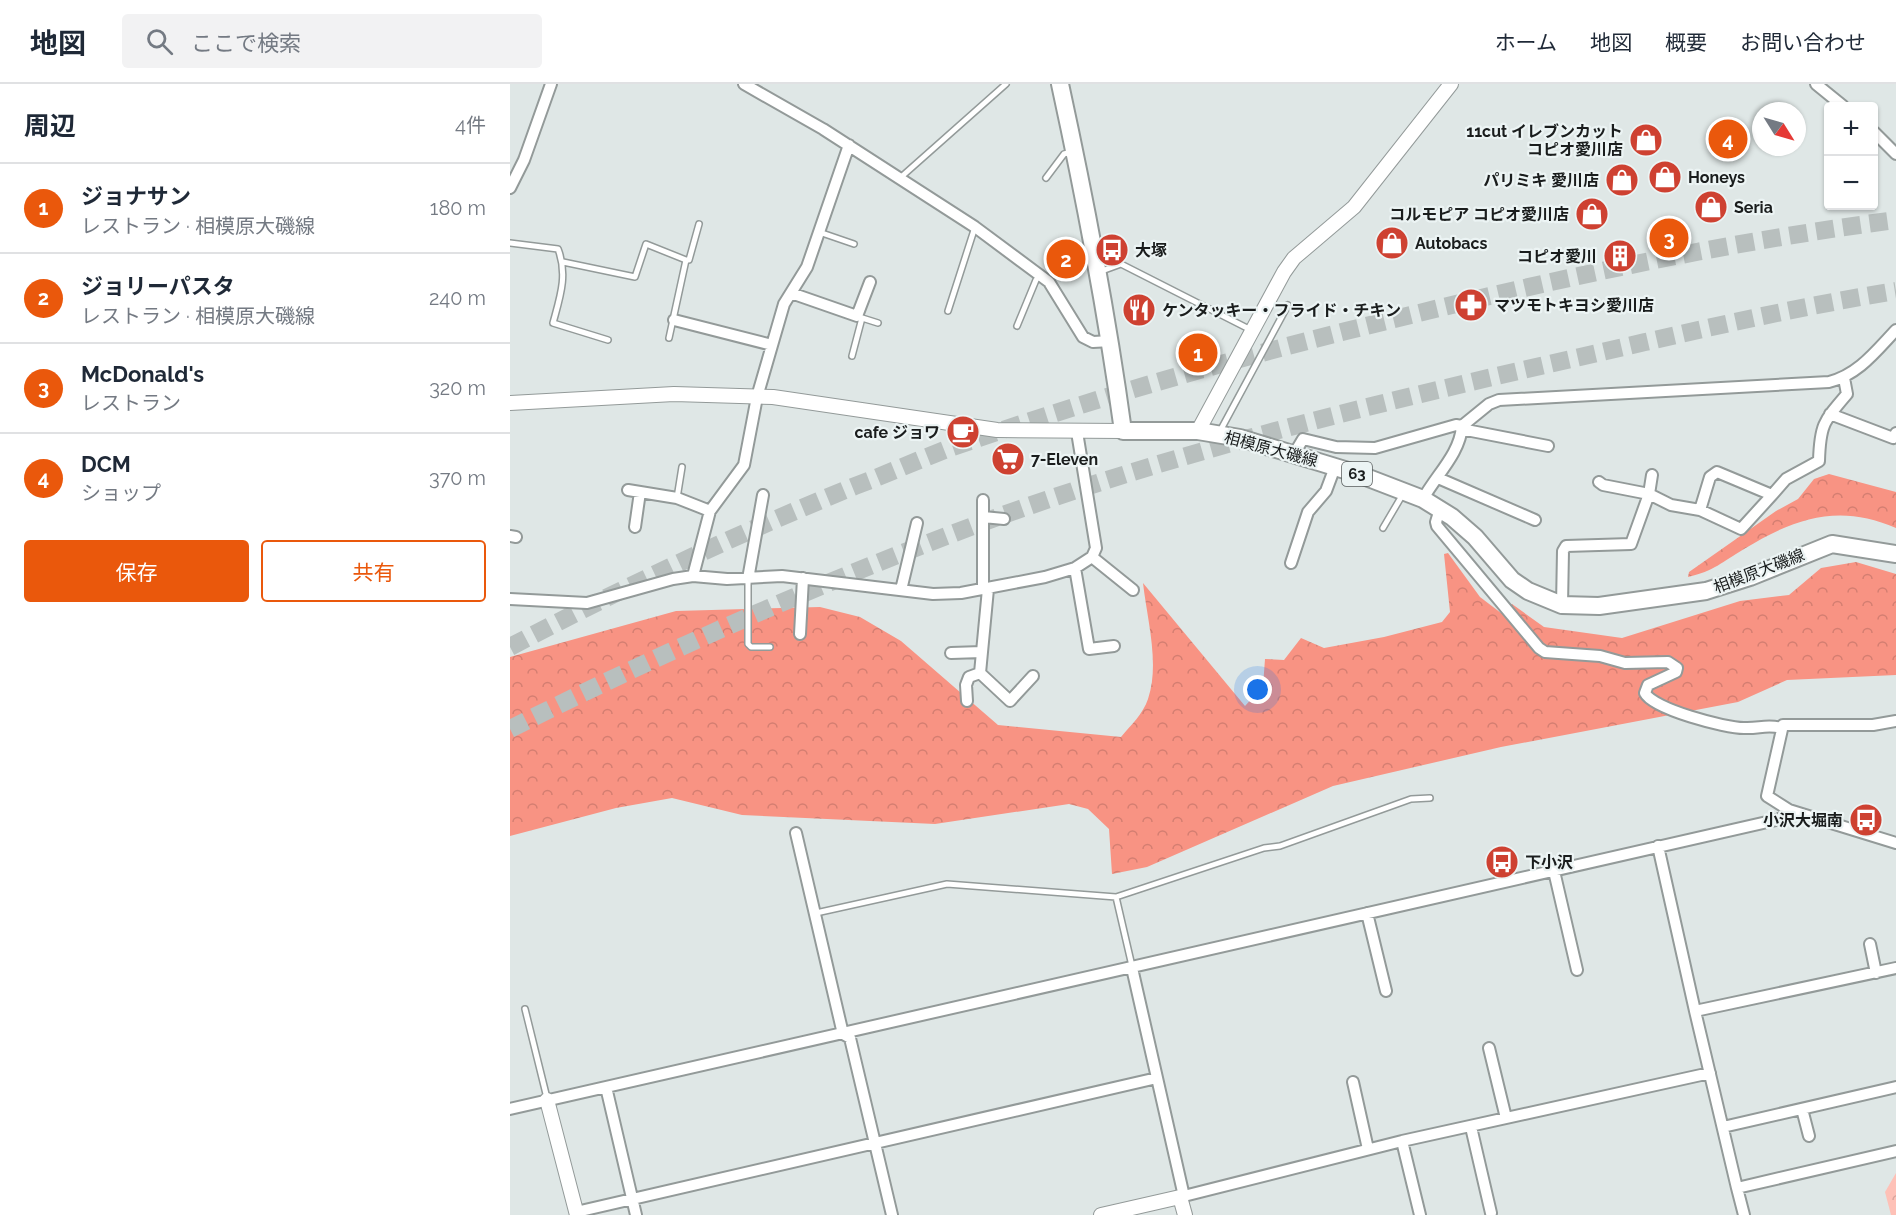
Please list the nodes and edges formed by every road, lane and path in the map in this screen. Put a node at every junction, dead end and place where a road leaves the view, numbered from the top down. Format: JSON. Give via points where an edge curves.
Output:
{"nodes":[{"id":1,"x":551,"y":84,"type":"edge"},
{"id":2,"x":744,"y":84,"type":"edge"},
{"id":3,"x":1005,"y":84,"type":"edge"},
{"id":4,"x":1060,"y":84,"type":"edge"},
{"id":5,"x":1451,"y":84,"type":"edge"},
{"id":6,"x":1816,"y":84,"type":"edge"},
{"id":7,"x":763,"y":89,"type":"edge"},
{"id":8,"x":1838,"y":102,"type":"edge"},
{"id":9,"x":1878,"y":136,"type":"edge"},
{"id":10,"x":849,"y":145,"type":"junction"},
{"id":11,"x":1075,"y":152,"type":"junction"},
{"id":12,"x":1896,"y":154,"type":"edge"},
{"id":13,"x":900,"y":178,"type":"junction"},
{"id":14,"x":1046,"y":178,"type":"dead end"},
{"id":15,"x":510,"y":188,"type":"edge"},
{"id":16,"x":699,"y":224,"type":"dead end"},
{"id":17,"x":975,"y":227,"type":"junction"},
{"id":18,"x":819,"y":232,"type":"junction"},
{"id":19,"x":533,"y":238,"type":"dead end"},
{"id":20,"x":510,"y":243,"type":"edge"},
{"id":21,"x":854,"y":244,"type":"dead end"},
{"id":22,"x":531,"y":245,"type":"junction"},
{"id":23,"x":686,"y":260,"type":"junction"},
{"id":24,"x":563,"y":262,"type":"junction"},
{"id":25,"x":1098,"y":272,"type":"junction"},
{"id":26,"x":1041,"y":274,"type":"junction"},
{"id":27,"x":870,"y":282,"type":"dead end"},
{"id":28,"x":791,"y":293,"type":"junction"},
{"id":29,"x":1288,"y":305,"type":"dead end"},
{"id":30,"x":948,"y":311,"type":"dead end"},
{"id":31,"x":859,"y":317,"type":"junction"},
{"id":32,"x":674,"y":320,"type":"junction"},
{"id":33,"x":878,"y":323,"type":"dead end"},
{"id":34,"x":1017,"y":326,"type":"dead end"},
{"id":35,"x":1251,"y":330,"type":"junction"},
{"id":36,"x":1896,"y":330,"type":"edge"},
{"id":37,"x":669,"y":338,"type":"dead end"},
{"id":38,"x":608,"y":340,"type":"dead end"},
{"id":39,"x":1111,"y":341,"type":"junction"},
{"id":40,"x":772,"y":345,"type":"junction"},
{"id":41,"x":852,"y":356,"type":"dead end"},
{"id":42,"x":1844,"y":378,"type":"junction"},
{"id":43,"x":757,"y":396,"type":"junction"},
{"id":44,"x":510,"y":403,"type":"edge"},
{"id":45,"x":1830,"y":414,"type":"junction"},
{"id":46,"x":1462,"y":428,"type":"junction"},
{"id":47,"x":1123,"y":431,"type":"junction"},
{"id":48,"x":1198,"y":431,"type":"junction"},
{"id":49,"x":1077,"y":432,"type":"junction"},
{"id":50,"x":1218,"y":434,"type":"junction"},
{"id":51,"x":1893,"y":440,"type":"edge"},
{"id":52,"x":1548,"y":447,"type":"dead end"},
{"id":53,"x":1294,"y":454,"type":"junction"},
{"id":54,"x":682,"y":467,"type":"dead end"},
{"id":55,"x":1335,"y":467,"type":"junction"},
{"id":56,"x":1652,"y":475,"type":"dead end"},
{"id":57,"x":1438,"y":478,"type":"junction"},
{"id":58,"x":1599,"y":482,"type":"dead end"},
{"id":59,"x":628,"y":490,"type":"dead end"},
{"id":60,"x":640,"y":492,"type":"junction"},
{"id":61,"x":1404,"y":492,"type":"junction"},
{"id":62,"x":1649,"y":494,"type":"junction"},
{"id":63,"x":763,"y":495,"type":"dead end"},
{"id":64,"x":1772,"y":495,"type":"junction"},
{"id":65,"x":677,"y":498,"type":"junction"},
{"id":66,"x":1423,"y":499,"type":"junction"},
{"id":67,"x":983,"y":501,"type":"dead end"},
{"id":68,"x":1440,"y":510,"type":"junction"},
{"id":69,"x":1700,"y":510,"type":"junction"},
{"id":70,"x":710,"y":511,"type":"junction"},
{"id":71,"x":983,"y":517,"type":"junction"},
{"id":72,"x":1004,"y":519,"type":"dead end"},
{"id":73,"x":1535,"y":520,"type":"dead end"},
{"id":74,"x":917,"y":523,"type":"dead end"},
{"id":75,"x":635,"y":527,"type":"dead end"},
{"id":76,"x":1383,"y":528,"type":"dead end"},
{"id":77,"x":1896,"y":554,"type":"edge"},
{"id":78,"x":1092,"y":557,"type":"junction"},
{"id":79,"x":1291,"y":563,"type":"dead end"},
{"id":80,"x":1075,"y":568,"type":"junction"},
{"id":81,"x":693,"y":576,"type":"junction"},
{"id":82,"x":803,"y":578,"type":"junction"},
{"id":83,"x":748,"y":579,"type":"junction"},
{"id":84,"x":986,"y":589,"type":"junction"},
{"id":85,"x":901,"y":590,"type":"junction"},
{"id":86,"x":1133,"y":590,"type":"dead end"},
{"id":87,"x":510,"y":599,"type":"edge"},
{"id":88,"x":1562,"y":605,"type":"junction"},
{"id":89,"x":800,"y":634,"type":"dead end"},
{"id":90,"x":1114,"y":646,"type":"dead end"},
{"id":91,"x":770,"y":647,"type":"dead end"},
{"id":92,"x":982,"y":652,"type":"junction"},
{"id":93,"x":951,"y":653,"type":"dead end"},
{"id":94,"x":980,"y":674,"type":"junction"},
{"id":95,"x":1033,"y":676,"type":"dead end"},
{"id":96,"x":967,"y":701,"type":"dead end"},
{"id":97,"x":1896,"y":721,"type":"edge"},
{"id":98,"x":1781,"y":728,"type":"junction"},
{"id":99,"x":1430,"y":798,"type":"dead end"},
{"id":100,"x":1789,"y":810,"type":"junction"},
{"id":101,"x":796,"y":833,"type":"dead end"},
{"id":102,"x":1892,"y":841,"type":"edge"},
{"id":103,"x":1658,"y":846,"type":"junction"},
{"id":104,"x":1884,"y":851,"type":"dead end"},
{"id":105,"x":1554,"y":871,"type":"junction"},
{"id":106,"x":1116,"y":897,"type":"junction"},
{"id":107,"x":816,"y":913,"type":"junction"},
{"id":108,"x":1367,"y":914,"type":"junction"},
{"id":109,"x":1869,"y":944,"type":"dead end"},
{"id":110,"x":1132,"y":968,"type":"junction"},
{"id":111,"x":1896,"y":968,"type":"edge"},
{"id":112,"x":1577,"y":970,"type":"dead end"},
{"id":113,"x":1876,"y":973,"type":"junction"},
{"id":114,"x":1388,"y":982,"type":"dead end"},
{"id":115,"x":525,"y":1009,"type":"dead end"},
{"id":116,"x":1695,"y":1011,"type":"junction"},
{"id":117,"x":843,"y":1034,"type":"junction"},
{"id":118,"x":1490,"y":1048,"type":"dead end"},
{"id":119,"x":1710,"y":1073,"type":"junction"},
{"id":120,"x":1157,"y":1078,"type":"junction"},
{"id":121,"x":1353,"y":1082,"type":"dead end"},
{"id":122,"x":606,"y":1087,"type":"junction"},
{"id":123,"x":1896,"y":1087,"type":"edge"},
{"id":124,"x":548,"y":1100,"type":"junction"},
{"id":125,"x":510,"y":1109,"type":"edge"},
{"id":126,"x":1802,"y":1109,"type":"junction"},
{"id":127,"x":1506,"y":1118,"type":"junction"},
{"id":128,"x":1471,"y":1126,"type":"junction"},
{"id":129,"x":1723,"y":1126,"type":"junction"},
{"id":130,"x":1809,"y":1136,"type":"dead end"},
{"id":131,"x":1402,"y":1141,"type":"junction"},
{"id":132,"x":875,"y":1143,"type":"junction"},
{"id":133,"x":1368,"y":1149,"type":"junction"},
{"id":134,"x":1896,"y":1151,"type":"edge"},
{"id":135,"x":1737,"y":1188,"type":"junction"},
{"id":136,"x":1180,"y":1197,"type":"junction"},
{"id":137,"x":632,"y":1199,"type":"junction"},
{"id":138,"x":1491,"y":1213,"type":"dead end"},
{"id":139,"x":577,"y":1214,"type":"edge"},
{"id":140,"x":636,"y":1215,"type":"edge"},
{"id":141,"x":892,"y":1215,"type":"edge"},
{"id":142,"x":1101,"y":1215,"type":"edge"},
{"id":143,"x":1185,"y":1215,"type":"edge"},
{"id":144,"x":1418,"y":1215,"type":"edge"},
{"id":145,"x":1744,"y":1215,"type":"edge"}],
"edges":[{"from":1,"to":15,"type":"street","via":[[525,160]]},
{"from":2,"to":7,"type":"street"},
{"from":3,"to":13,"type":"lane"},
{"from":4,"to":11,"type":"main road"},
{"from":5,"to":35,"type":"street","via":[[1354,207],[1294,258]]},
{"from":6,"to":8,"type":"street"},
{"from":7,"to":10,"type":"street"},
{"from":9,"to":12,"type":"street"},
{"from":10,"to":13,"type":"street"},
{"from":10,"to":18,"type":"street"},
{"from":11,"to":14,"type":"lane","via":[[1064,154]]},
{"from":11,"to":25,"type":"main road"},
{"from":13,"to":17,"type":"street"},
{"from":16,"to":23,"type":"lane"},
{"from":17,"to":26,"type":"street"},
{"from":17,"to":30,"type":"lane"},
{"from":18,"to":21,"type":"lane"},
{"from":18,"to":28,"type":"street","via":[[807,267]]},
{"from":19,"to":22,"type":"lane"},
{"from":20,"to":22,"type":"lane"},
{"from":22,"to":24,"type":"lane","via":[[558,249]]},
{"from":23,"to":24,"type":"lane","via":[[646,244],[635,277]]},
{"from":23,"to":32,"type":"lane"},
{"from":24,"to":38,"type":"lane","via":[[564,284],[555,323]]},
{"from":25,"to":35,"type":"lane","via":[[1121,264]]},
{"from":25,"to":39,"type":"main road"},
{"from":26,"to":34,"type":"lane"},
{"from":26,"to":39,"type":"street","via":[[1058,294],[1083,337],[1093,342]]},
{"from":27,"to":31,"type":"street"},
{"from":28,"to":31,"type":"street"},
{"from":28,"to":40,"type":"street"},
{"from":29,"to":50,"type":"lane"},
{"from":31,"to":33,"type":"lane"},
{"from":31,"to":41,"type":"lane"},
{"from":32,"to":37,"type":"lane"},
{"from":32,"to":40,"type":"street"},
{"from":35,"to":48,"type":"street"},
{"from":36,"to":42,"type":"street","via":[[1867,361]]},
{"from":39,"to":47,"type":"main road"},
{"from":40,"to":43,"type":"street"},
{"from":42,"to":45,"type":"street","via":[[1847,394]]},
{"from":42,"to":46,"type":"street","via":[[1816,384],[1499,400]]},
{"from":43,"to":44,"type":"street","via":[[674,394]]},
{"from":43,"to":49,"type":"street","via":[[997,430]]},
{"from":43,"to":70,"type":"street","via":[[744,465]]},
{"from":45,"to":51,"type":"street"},
{"from":45,"to":64,"type":"street","via":[[1820,433],[1819,461],[1786,479]]},
{"from":46,"to":52,"type":"street"},
{"from":46,"to":53,"type":"street","via":[[1456,425],[1375,448],[1336,447],[1302,439]]},
{"from":46,"to":57,"type":"street"},
{"from":47,"to":48,"type":"main road","name":"相模原大磯線","number":"63"},
{"from":47,"to":49,"type":"street"},
{"from":48,"to":50,"type":"main road","name":"相模原大磯線","number":"63"},
{"from":49,"to":78,"type":"street","via":[[1095,534]]},
{"from":50,"to":53,"type":"main road","name":"相模原大磯線","number":"63"},
{"from":53,"to":55,"type":"main road","name":"相模原大磯線","number":"63"},
{"from":54,"to":65,"type":"lane"},
{"from":55,"to":61,"type":"main road","name":"相模原大磯線","number":"63"},
{"from":55,"to":79,"type":"street","via":[[1326,491],[1308,512]]},
{"from":56,"to":62,"type":"street"},
{"from":57,"to":66,"type":"street"},
{"from":57,"to":73,"type":"street","via":[[1517,506]]},
{"from":58,"to":62,"type":"street"},
{"from":59,"to":60,"type":"street"},
{"from":60,"to":65,"type":"street"},
{"from":60,"to":75,"type":"street"},
{"from":61,"to":66,"type":"main road","name":"相模原大磯線","number":"63"},
{"from":61,"to":76,"type":"lane"},
{"from":62,"to":69,"type":"street","via":[[1671,505]]},
{"from":62,"to":88,"type":"street","via":[[1631,544],[1608,550],[1566,546]]},
{"from":63,"to":83,"type":"street"},
{"from":64,"to":69,"type":"street","via":[[1741,529]]},
{"from":64,"to":69,"type":"street","via":[[1717,472],[1710,477]]},
{"from":65,"to":70,"type":"street"},
{"from":66,"to":68,"type":"main road","name":"相模原大磯線","number":"63"},
{"from":67,"to":71,"type":"street"},
{"from":68,"to":88,"type":"main road","name":"相模原大磯線","number":"63","via":[[1474,537],[1512,580]]},
{"from":68,"to":98,"type":"street","via":[[1437,526],[1545,652],[1600,656],[1625,663],[1668,662],[1677,668],[1676,672],[1648,685],[1645,693],[1652,701],[1696,718],[1744,728]]},
{"from":70,"to":81,"type":"street"},
{"from":71,"to":72,"type":"street"},
{"from":71,"to":84,"type":"street"},
{"from":74,"to":85,"type":"street"},
{"from":77,"to":88,"type":"main road","name":"相模原大磯線","number":"63","via":[[1832,544],[1706,591],[1599,606]]},
{"from":78,"to":80,"type":"street"},
{"from":78,"to":86,"type":"street"},
{"from":80,"to":84,"type":"street"},
{"from":80,"to":90,"type":"street","via":[[1083,651]]},
{"from":81,"to":83,"type":"street"},
{"from":81,"to":87,"type":"street","via":[[673,579],[603,604]]},
{"from":82,"to":83,"type":"street"},
{"from":82,"to":85,"type":"street"},
{"from":82,"to":89,"type":"street"},
{"from":83,"to":91,"type":"lane","via":[[748,644]]},
{"from":84,"to":85,"type":"street","via":[[933,594]]},
{"from":84,"to":92,"type":"street"},
{"from":92,"to":93,"type":"street"},
{"from":92,"to":94,"type":"street"},
{"from":94,"to":95,"type":"street","via":[[1007,704]]},
{"from":94,"to":96,"type":"street","via":[[969,677]]},
{"from":97,"to":98,"type":"street"},
{"from":98,"to":100,"type":"street","via":[[1767,796]]},
{"from":99,"to":106,"type":"lane","via":[[1411,799],[1280,846],[1263,848]]},
{"from":100,"to":102,"type":"street"},
{"from":100,"to":103,"type":"street","via":[[1780,819]]},
{"from":101,"to":107,"type":"street"},
{"from":102,"to":104,"type":"street"},
{"from":103,"to":105,"type":"street"},
{"from":103,"to":116,"type":"street"},
{"from":105,"to":108,"type":"street"},
{"from":105,"to":112,"type":"street","via":[[1571,924]]},
{"from":106,"to":107,"type":"lane","via":[[947,884]]},
{"from":106,"to":110,"type":"lane"},
{"from":107,"to":117,"type":"street"},
{"from":108,"to":110,"type":"street"},
{"from":108,"to":114,"type":"street"},
{"from":109,"to":113,"type":"street"},
{"from":110,"to":117,"type":"street"},
{"from":110,"to":120,"type":"street"},
{"from":111,"to":113,"type":"street"},
{"from":113,"to":116,"type":"street","via":[[1811,992]]},
{"from":115,"to":124,"type":"lane"},
{"from":116,"to":119,"type":"street"},
{"from":117,"to":122,"type":"street"},
{"from":117,"to":132,"type":"street","via":[[850,1038]]},
{"from":118,"to":127,"type":"street"},
{"from":119,"to":127,"type":"street"},
{"from":119,"to":129,"type":"street"},
{"from":120,"to":132,"type":"street"},
{"from":120,"to":136,"type":"street","via":[[1183,1192]]},
{"from":121,"to":133,"type":"street"},
{"from":122,"to":124,"type":"street"},
{"from":122,"to":137,"type":"street"},
{"from":123,"to":126,"type":"street"},
{"from":124,"to":125,"type":"street"},
{"from":124,"to":139,"type":"street"},
{"from":126,"to":129,"type":"street"},
{"from":126,"to":130,"type":"street"},
{"from":127,"to":128,"type":"street"},
{"from":128,"to":131,"type":"street"},
{"from":128,"to":138,"type":"street","via":[[1492,1196]]},
{"from":129,"to":135,"type":"street"},
{"from":131,"to":133,"type":"street"},
{"from":131,"to":144,"type":"street"},
{"from":132,"to":137,"type":"street"},
{"from":132,"to":141,"type":"street"},
{"from":133,"to":136,"type":"street"},
{"from":134,"to":135,"type":"street"},
{"from":135,"to":145,"type":"street"},
{"from":136,"to":142,"type":"street"},
{"from":136,"to":143,"type":"street"},
{"from":137,"to":139,"type":"street"},
{"from":137,"to":140,"type":"street"}]}
